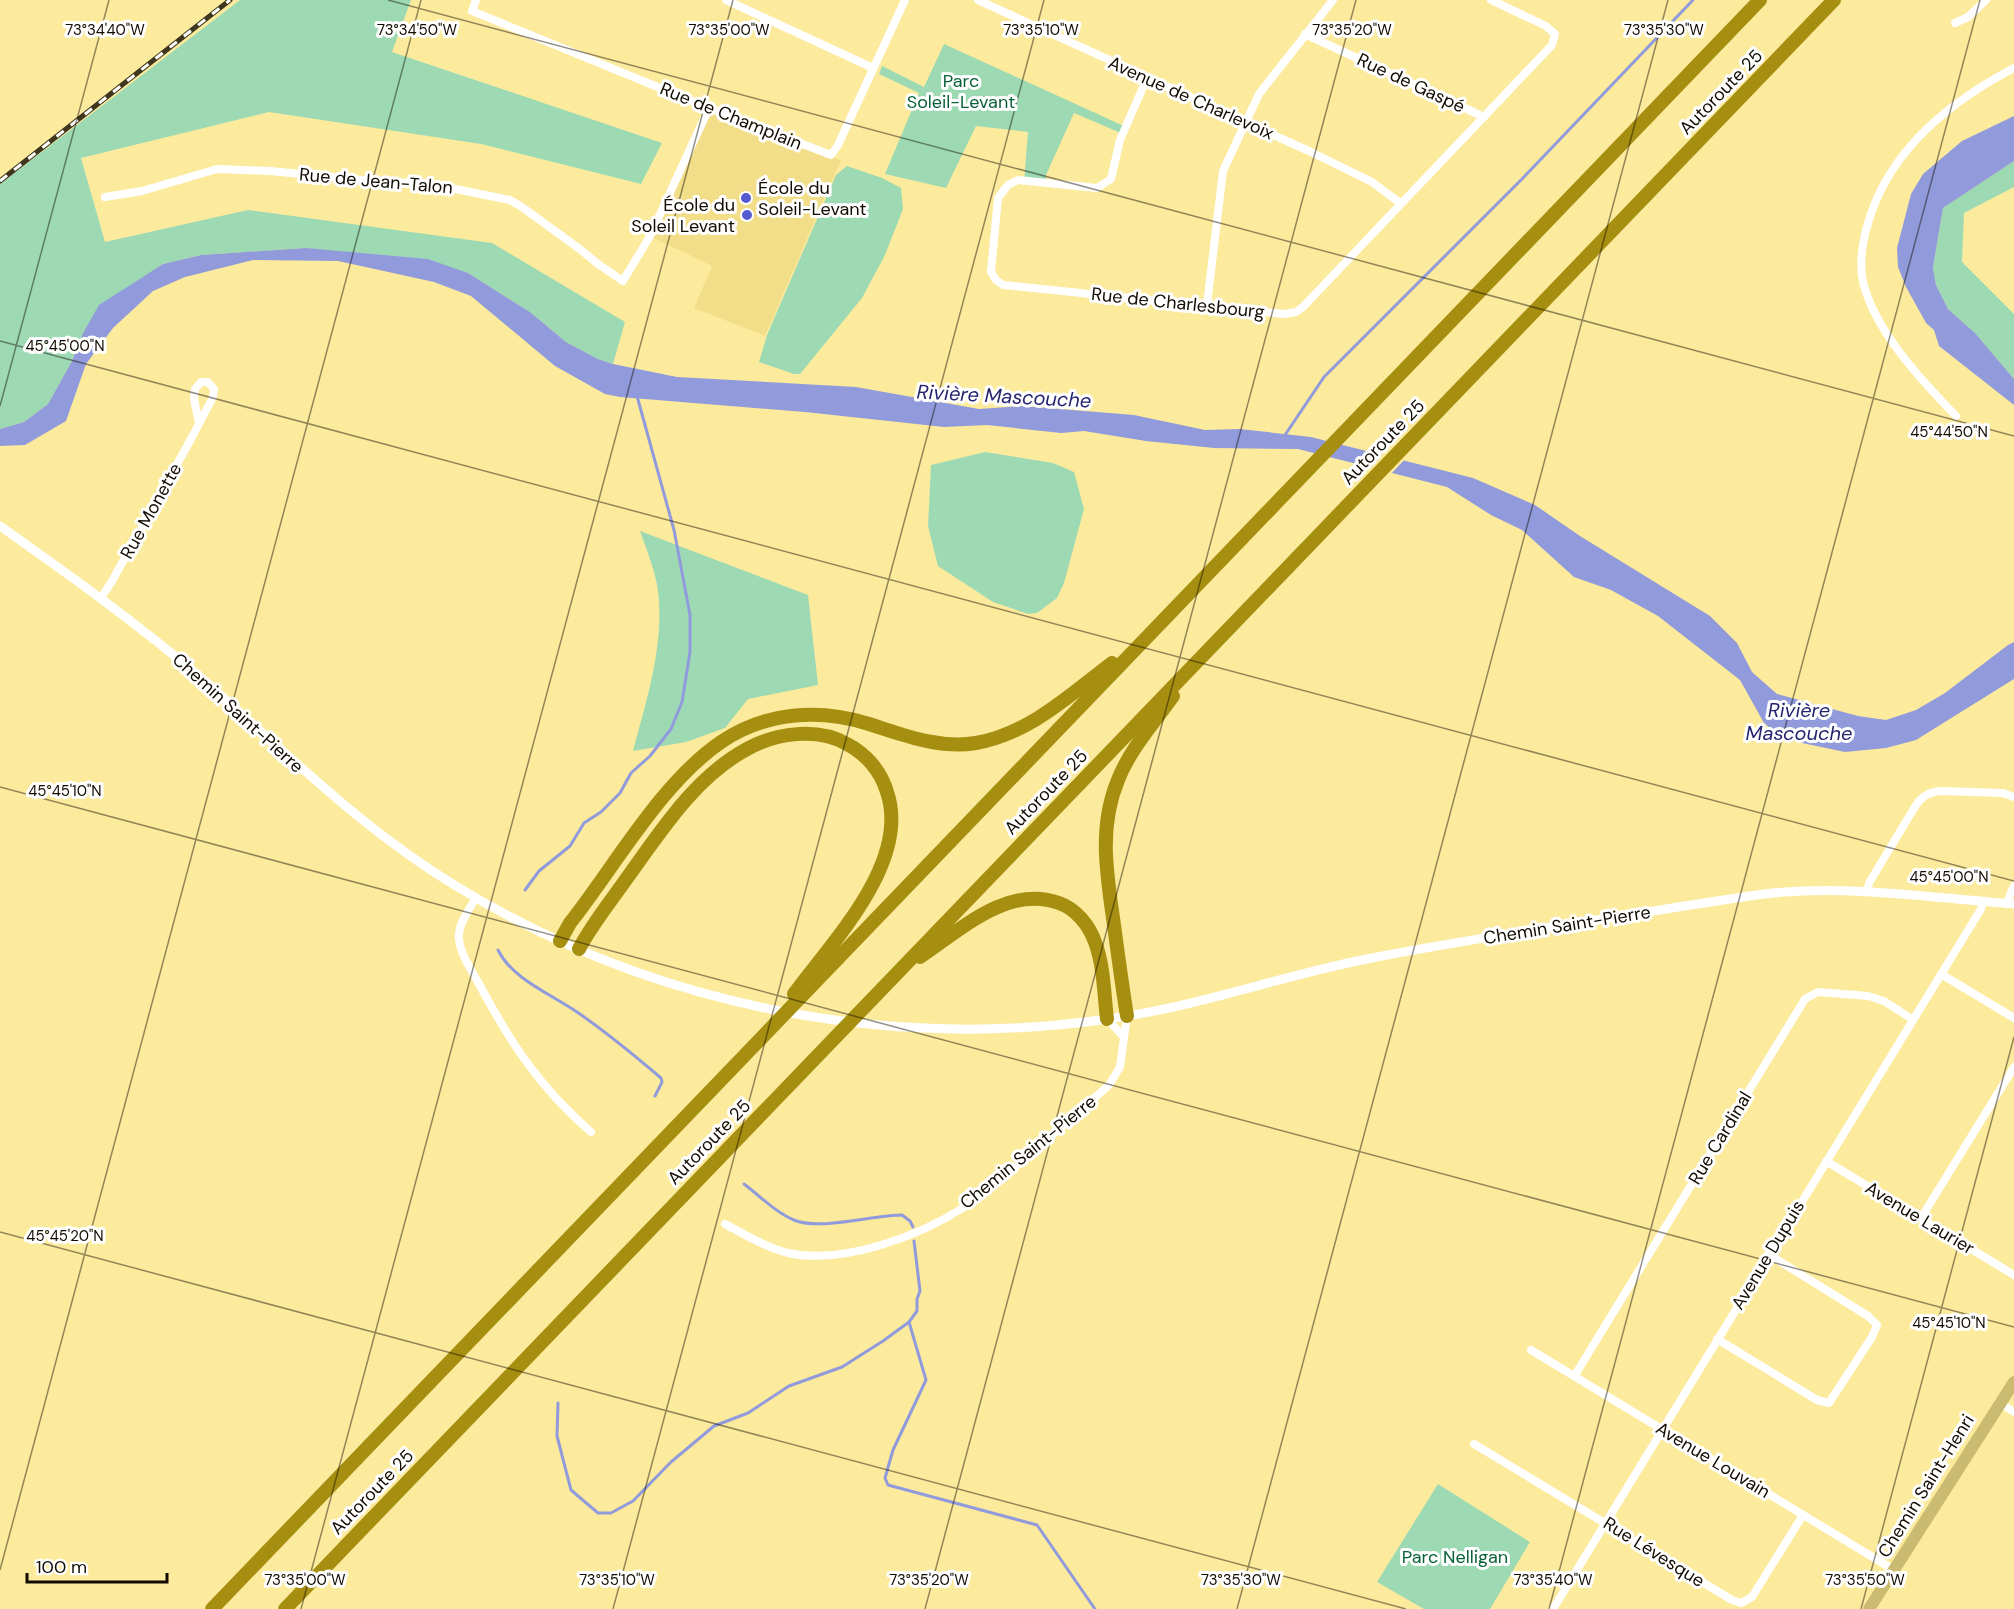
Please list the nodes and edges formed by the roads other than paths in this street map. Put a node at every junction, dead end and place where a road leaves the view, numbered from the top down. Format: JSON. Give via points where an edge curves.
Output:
{"nodes":[{"id":1,"x":476,"y":0,"type":"edge"},
{"id":2,"x":726,"y":0,"type":"edge"},
{"id":3,"x":905,"y":0,"type":"edge"},
{"id":4,"x":978,"y":0,"type":"edge"},
{"id":5,"x":1333,"y":0,"type":"edge"},
{"id":6,"x":1491,"y":0,"type":"edge"},
{"id":7,"x":1760,"y":0,"type":"edge"},
{"id":8,"x":1834,"y":0,"type":"edge"},
{"id":9,"x":1986,"y":0,"type":"edge"},
{"id":10,"x":1955,"y":22,"type":"dead end"},
{"id":11,"x":1305,"y":34,"type":"junction"},
{"id":12,"x":873,"y":68,"type":"junction"},
{"id":13,"x":2014,"y":68,"type":"edge"},
{"id":14,"x":1147,"y":78,"type":"junction"},
{"id":15,"x":709,"y":108,"type":"junction"},
{"id":16,"x":1484,"y":117,"type":"junction"},
{"id":17,"x":1245,"y":122,"type":"junction"},
{"id":18,"x":105,"y":197,"type":"dead end"},
{"id":19,"x":1400,"y":203,"type":"junction"},
{"id":20,"x":1207,"y":305,"type":"junction"},
{"id":21,"x":1956,"y":416,"type":"dead end"},
{"id":22,"x":199,"y":423,"type":"junction"},
{"id":23,"x":0,"y":526,"type":"edge"},
{"id":24,"x":101,"y":598,"type":"junction"},
{"id":25,"x":1147,"y":636,"type":"junction"},
{"id":26,"x":1205,"y":653,"type":"junction"},
{"id":27,"x":2014,"y":797,"type":"edge"},
{"id":28,"x":2014,"y":886,"type":"edge"},
{"id":29,"x":1866,"y":892,"type":"junction"},
{"id":30,"x":476,"y":898,"type":"junction"},
{"id":31,"x":1983,"y":901,"type":"junction"},
{"id":32,"x":2010,"y":904,"type":"edge"},
{"id":33,"x":560,"y":941,"type":"junction"},
{"id":34,"x":579,"y":950,"type":"junction"},
{"id":35,"x":898,"y":972,"type":"junction"},
{"id":36,"x":1941,"y":974,"type":"junction"},
{"id":37,"x":1127,"y":1016,"type":"junction"},
{"id":38,"x":2014,"y":1018,"type":"edge"},
{"id":39,"x":1107,"y":1019,"type":"junction"},
{"id":40,"x":1912,"y":1019,"type":"junction"},
{"id":41,"x":1123,"y":1035,"type":"junction"},
{"id":42,"x":758,"y":1041,"type":"junction"},
{"id":43,"x":2014,"y":1067,"type":"edge"},
{"id":44,"x":591,"y":1132,"type":"dead end"},
{"id":45,"x":1826,"y":1161,"type":"junction"},
{"id":46,"x":1921,"y":1218,"type":"junction"},
{"id":47,"x":725,"y":1224,"type":"dead end"},
{"id":48,"x":1768,"y":1254,"type":"junction"},
{"id":49,"x":2014,"y":1275,"type":"edge"},
{"id":50,"x":1717,"y":1339,"type":"junction"},
{"id":51,"x":1531,"y":1350,"type":"dead end"},
{"id":52,"x":1575,"y":1375,"type":"junction"},
{"id":53,"x":2014,"y":1382,"type":"edge"},
{"id":54,"x":2000,"y":1403,"type":"junction"},
{"id":55,"x":2014,"y":1412,"type":"edge"},
{"id":56,"x":1662,"y":1430,"type":"junction"},
{"id":57,"x":1474,"y":1444,"type":"dead end"},
{"id":58,"x":1803,"y":1515,"type":"junction"},
{"id":59,"x":1606,"y":1523,"type":"junction"},
{"id":60,"x":1894,"y":1570,"type":"junction"},
{"id":61,"x":212,"y":1609,"type":"edge"},
{"id":62,"x":285,"y":1609,"type":"edge"},
{"id":63,"x":1553,"y":1609,"type":"edge"},
{"id":64,"x":1869,"y":1609,"type":"edge"}],
"edges":[{"from":1,"to":15,"type":"street","name":"Rue de Champlain","via":[[472,11]]},
{"from":2,"to":12,"type":"street"},
{"from":3,"to":12,"type":"street","name":"Rue de Champlain"},
{"from":4,"to":14,"type":"street","name":"Avenue de Charlevoix"},
{"from":5,"to":11,"type":"street"},
{"from":6,"to":16,"type":"street","name":"Rue de Charlesbourg","via":[[1556,34],[1552,45]]},
{"from":7,"to":25,"type":"highway","name":"Autoroute 25"},
{"from":8,"to":26,"type":"highway","name":"Autoroute 25"},
{"from":9,"to":10,"type":"street","via":[[1968,17]]},
{"from":11,"to":16,"type":"street","name":"Rue de Gaspé"},
{"from":11,"to":17,"type":"street","via":[[1259,94]]},
{"from":12,"to":15,"type":"street","name":"Rue de Champlain","via":[[831,155]]},
{"from":13,"to":21,"type":"street","via":[[1951,108],[1915,140],[1881,191],[1863,243],[1863,281],[1877,316],[1916,372]]},
{"from":14,"to":17,"type":"street","name":"Avenue de Charlevoix"},
{"from":14,"to":20,"type":"street","name":"Rue de Charlesbourg","via":[[1120,140],[1111,179],[1097,188],[1018,180],[1002,192],[998,198],[991,272],[1003,285]]},
{"from":15,"to":18,"type":"street","name":"Rue de Jean-Talon","via":[[650,236],[623,281],[510,200],[431,184],[217,169]]},
{"from":16,"to":19,"type":"street","name":"Rue de Charlesbourg"},
{"from":17,"to":19,"type":"street","name":"Avenue de Charlevoix","via":[[1372,182]]},
{"from":17,"to":20,"type":"street","via":[[1222,171]]},
{"from":19,"to":20,"type":"street","name":"Rue de Charlesbourg","via":[[1296,312]]},
{"from":22,"to":22,"type":"street","name":"Rue Monette","via":[[195,389],[201,382],[208,382],[214,393]]},
{"from":22,"to":24,"type":"street","name":"Rue Monette"},
{"from":23,"to":24,"type":"street","name":"Chemin Saint-Pierre"},
{"from":24,"to":30,"type":"street","name":"Chemin Saint-Pierre","via":[[198,676],[349,810],[410,856]]},
{"from":25,"to":33,"type":"highway","via":[[1046,713],[986,741],[931,742],[855,720],[814,714],[764,721],[738,732],[704,756],[669,791]]},
{"from":25,"to":42,"type":"highway","name":"Autoroute 25"},
{"from":26,"to":35,"type":"highway","name":"Autoroute 25"},
{"from":26,"to":37,"type":"highway","via":[[1132,754],[1109,807],[1105,861]]},
{"from":27,"to":29,"type":"street","via":[[2003,793],[1943,791],[1923,797]]},
{"from":28,"to":32,"type":"street"},
{"from":29,"to":31,"type":"street","name":"Chemin Saint-Pierre"},
{"from":29,"to":37,"type":"street","name":"Chemin Saint-Pierre","via":[[1758,895],[1459,942],[1335,965]]},
{"from":30,"to":33,"type":"street","name":"Chemin Saint-Pierre"},
{"from":30,"to":44,"type":"street","via":[[459,935],[471,969],[530,1069]]},
{"from":31,"to":32,"type":"street","name":"Chemin Saint-Pierre"},
{"from":31,"to":36,"type":"street","name":"Avenue Dupuis"},
{"from":33,"to":34,"type":"street","name":"Chemin Saint-Pierre"},
{"from":34,"to":39,"type":"street","name":"Chemin Saint-Pierre","via":[[732,1001],[813,1017],[906,1027],[1004,1028]]},
{"from":34,"to":42,"type":"highway","via":[[677,812],[722,766],[747,749],[780,737],[816,734],[844,742],[872,765],[884,783],[891,812],[888,848],[858,910]]},
{"from":35,"to":39,"type":"highway","via":[[1001,905],[1024,898],[1053,901],[1076,914],[1094,938]]},
{"from":35,"to":62,"type":"highway","name":"Autoroute 25"},
{"from":36,"to":38,"type":"street"},
{"from":36,"to":40,"type":"street","name":"Avenue Dupuis"},
{"from":37,"to":39,"type":"street","name":"Chemin Saint-Pierre"},
{"from":37,"to":41,"type":"street","name":"Chemin Saint-Pierre"},
{"from":39,"to":41,"type":"street"},
{"from":40,"to":45,"type":"street","name":"Avenue Dupuis"},
{"from":40,"to":52,"type":"street","name":"Rue Cardinal","via":[[1868,996],[1818,992],[1805,999]]},
{"from":41,"to":47,"type":"street","name":"Chemin Saint-Pierre","via":[[1120,1067],[1109,1084],[994,1185],[947,1217],[868,1248],[821,1255],[781,1251]]},
{"from":42,"to":61,"type":"highway","name":"Autoroute 25"},
{"from":43,"to":46,"type":"street"},
{"from":45,"to":46,"type":"street","name":"Avenue Laurier"},
{"from":45,"to":48,"type":"street","name":"Avenue Dupuis"},
{"from":46,"to":49,"type":"street","name":"Avenue Laurier"},
{"from":48,"to":50,"type":"street","name":"Avenue Dupuis"},
{"from":48,"to":50,"type":"street","via":[[1868,1316],[1876,1325],[1872,1336],[1829,1403],[1817,1400]]},
{"from":50,"to":56,"type":"street","name":"Avenue Dupuis"},
{"from":51,"to":52,"type":"street","name":"Avenue Louvain"},
{"from":52,"to":56,"type":"street","name":"Avenue Louvain"},
{"from":53,"to":54,"type":"main road","name":"Chemin Saint-Henri"},
{"from":54,"to":55,"type":"street"},
{"from":54,"to":60,"type":"main road","name":"Chemin Saint-Henri"},
{"from":56,"to":58,"type":"street","name":"Avenue Louvain"},
{"from":56,"to":59,"type":"street","name":"Avenue Dupuis"},
{"from":57,"to":59,"type":"street","name":"Rue Lévesque"},
{"from":58,"to":59,"type":"street","name":"Rue Lévesque","via":[[1752,1597],[1741,1603]]},
{"from":58,"to":60,"type":"street","name":"Avenue Louvain"},
{"from":59,"to":63,"type":"street","name":"Avenue Dupuis"},
{"from":60,"to":64,"type":"main road","name":"Chemin Saint-Henri"}]}
